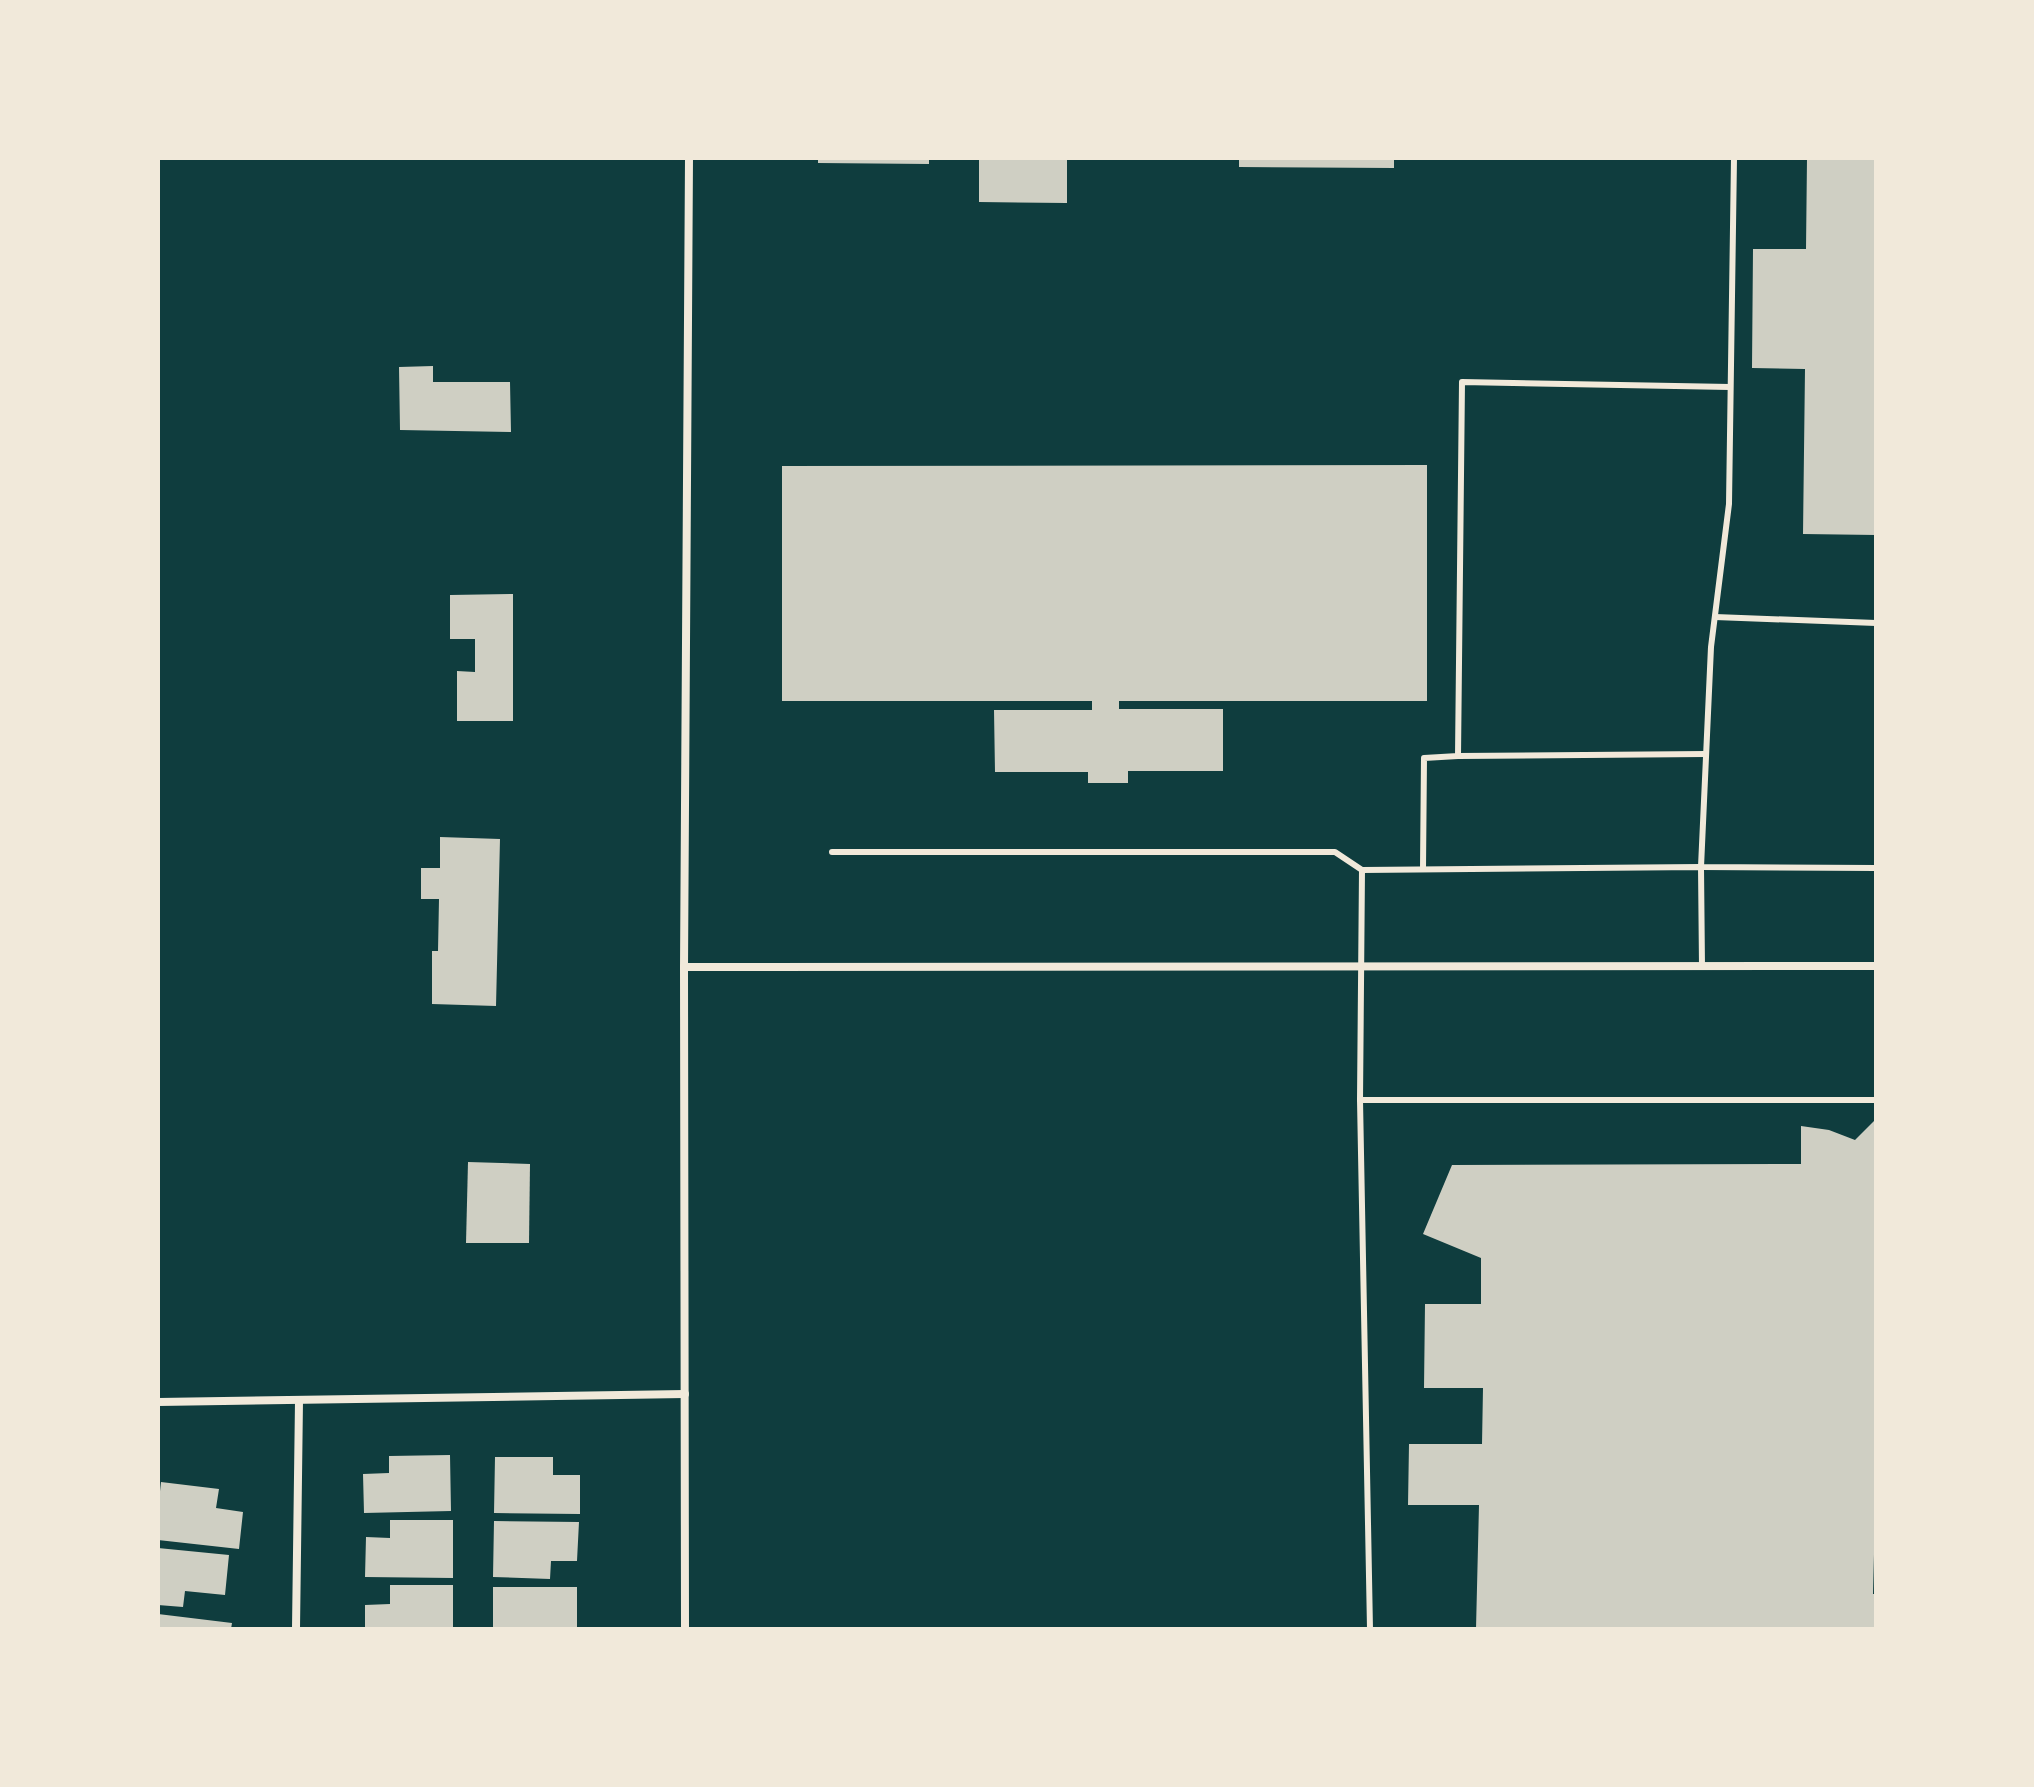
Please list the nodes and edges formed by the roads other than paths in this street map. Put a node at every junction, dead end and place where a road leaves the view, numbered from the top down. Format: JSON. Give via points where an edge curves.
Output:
{"nodes":[{"id":1,"x":689,"y":158,"type":"edge"},
{"id":2,"x":1734,"y":158,"type":"edge"},
{"id":3,"x":1730,"y":387,"type":"junction"},
{"id":4,"x":1715,"y":617,"type":"junction"},
{"id":5,"x":1876,"y":623,"type":"edge"},
{"id":6,"x":1706,"y":754,"type":"junction"},
{"id":7,"x":1458,"y":756,"type":"junction"},
{"id":8,"x":832,"y":852,"type":"dead end"},
{"id":9,"x":1701,"y":867,"type":"junction"},
{"id":10,"x":1876,"y":868,"type":"edge"},
{"id":11,"x":1423,"y":869,"type":"junction"},
{"id":12,"x":1362,"y":870,"type":"junction"},
{"id":13,"x":1876,"y":966,"type":"edge"},
{"id":14,"x":684,"y":967,"type":"junction"},
{"id":15,"x":1361,"y":967,"type":"junction"},
{"id":16,"x":1702,"y":967,"type":"junction"},
{"id":17,"x":1360,"y":1100,"type":"junction"},
{"id":18,"x":1876,"y":1100,"type":"edge"},
{"id":19,"x":685,"y":1394,"type":"junction"},
{"id":20,"x":299,"y":1401,"type":"junction"},
{"id":21,"x":158,"y":1402,"type":"edge"},
{"id":22,"x":296,"y":1629,"type":"edge"},
{"id":23,"x":685,"y":1629,"type":"edge"},
{"id":24,"x":1370,"y":1629,"type":"edge"}],
"edges":[{"from":1,"to":14,"type":"street"},
{"from":2,"to":3,"type":"lane"},
{"from":3,"to":4,"type":"lane","via":[[1729,504]]},
{"from":3,"to":7,"type":"lane","via":[[1462,382]]},
{"from":4,"to":5,"type":"lane"},
{"from":4,"to":6,"type":"lane"},
{"from":6,"to":7,"type":"lane"},
{"from":6,"to":9,"type":"lane"},
{"from":7,"to":11,"type":"lane","via":[[1424,758]]},
{"from":8,"to":12,"type":"lane","via":[[1335,852]]},
{"from":9,"to":10,"type":"lane"},
{"from":9,"to":11,"type":"lane"},
{"from":9,"to":16,"type":"lane"},
{"from":11,"to":12,"type":"lane"},
{"from":12,"to":15,"type":"lane"},
{"from":13,"to":16,"type":"street"},
{"from":14,"to":15,"type":"street"},
{"from":14,"to":19,"type":"street"},
{"from":15,"to":16,"type":"street"},
{"from":15,"to":17,"type":"lane"},
{"from":17,"to":18,"type":"lane"},
{"from":17,"to":24,"type":"lane"},
{"from":19,"to":20,"type":"street"},
{"from":19,"to":23,"type":"street"},
{"from":20,"to":21,"type":"street"},
{"from":20,"to":22,"type":"street"}]}
